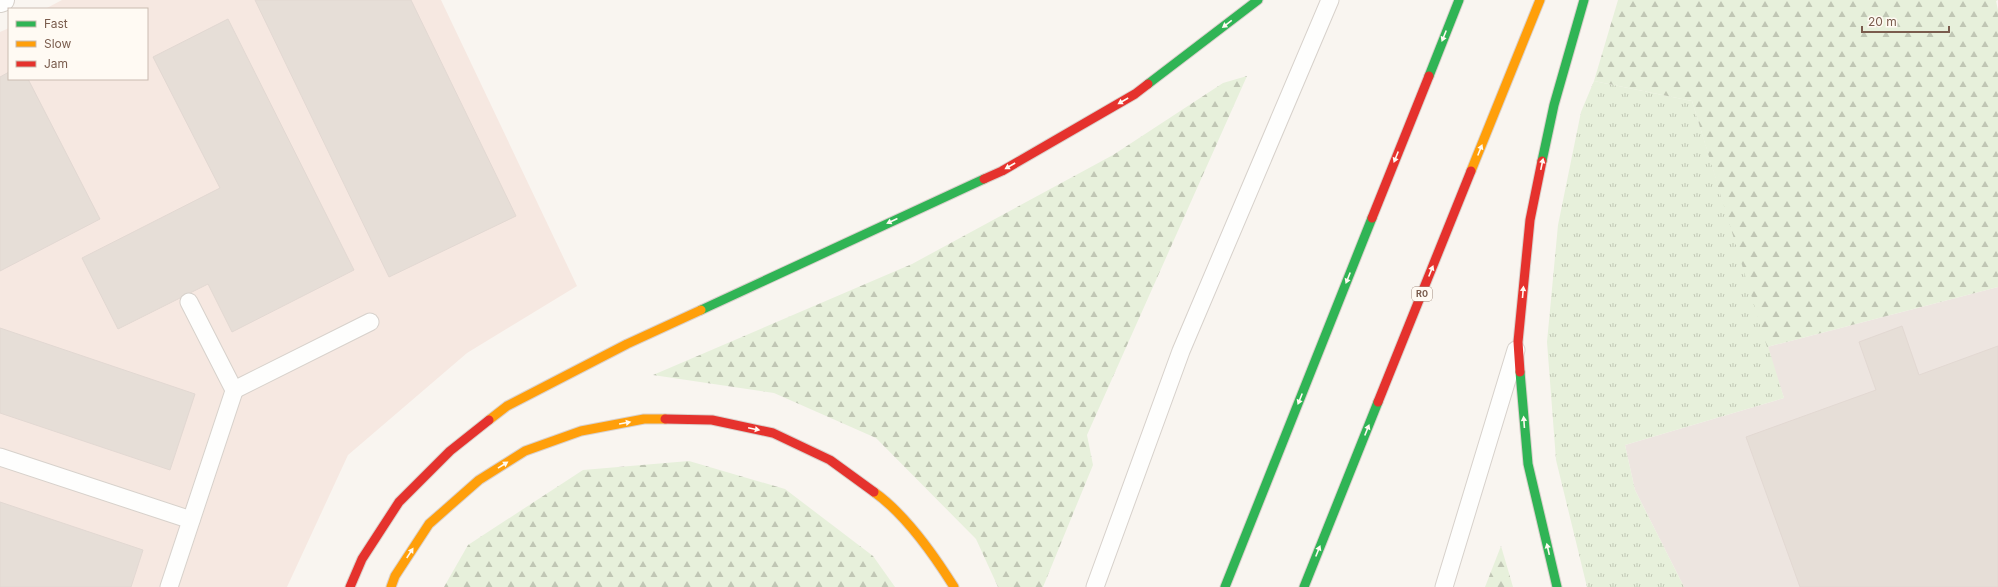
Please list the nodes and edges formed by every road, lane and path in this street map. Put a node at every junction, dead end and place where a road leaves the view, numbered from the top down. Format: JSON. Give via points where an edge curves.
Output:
{"nodes":[{"id":1,"x":1258,"y":0,"type":"edge"},
{"id":2,"x":1330,"y":0,"type":"edge"},
{"id":3,"x":1459,"y":0,"type":"edge"},
{"id":4,"x":1540,"y":0,"type":"edge"},
{"id":5,"x":1584,"y":0,"type":"edge"},
{"id":6,"x":190,"y":302,"type":"dead end"},
{"id":7,"x":370,"y":322,"type":"dead end"},
{"id":8,"x":1518,"y":342,"type":"junction"},
{"id":9,"x":235,"y":389,"type":"junction"},
{"id":10,"x":0,"y":457,"type":"edge"},
{"id":11,"x":191,"y":520,"type":"junction"},
{"id":12,"x":169,"y":587,"type":"edge"},
{"id":13,"x":350,"y":587,"type":"edge"},
{"id":14,"x":390,"y":587,"type":"edge"},
{"id":15,"x":954,"y":587,"type":"edge"},
{"id":16,"x":1095,"y":587,"type":"edge"},
{"id":17,"x":1225,"y":587,"type":"edge"},
{"id":18,"x":1304,"y":587,"type":"edge"},
{"id":19,"x":1444,"y":587,"type":"edge"},
{"id":20,"x":1557,"y":587,"type":"edge"}],
"edges":[{"from":1,"to":13,"type":"highway","one_way":true,"via":[[1135,94],[1002,171],[627,344],[507,406],[450,451],[399,502],[362,559]]},
{"from":2,"to":16,"type":"lane","via":[[1181,351]]},
{"from":3,"to":17,"type":"highway","one_way":true},
{"from":18,"to":4,"type":"highway","number":"R0","one_way":true},
{"from":8,"to":5,"type":"highway","one_way":true,"via":[[1530,220],[1554,105]]},
{"from":6,"to":9,"type":"lane"},
{"from":7,"to":9,"type":"lane"},
{"from":8,"to":19,"type":"lane"},
{"from":20,"to":8,"type":"highway","one_way":true,"via":[[1528,464]]},
{"from":9,"to":11,"type":"lane"},
{"from":10,"to":11,"type":"lane"},
{"from":11,"to":12,"type":"lane"},
{"from":14,"to":15,"type":"highway","one_way":true,"via":[[429,524],[479,480],[532,449],[581,431],[644,419],[712,420],[765,431],[830,460],[886,501],[937,559]]}]}
